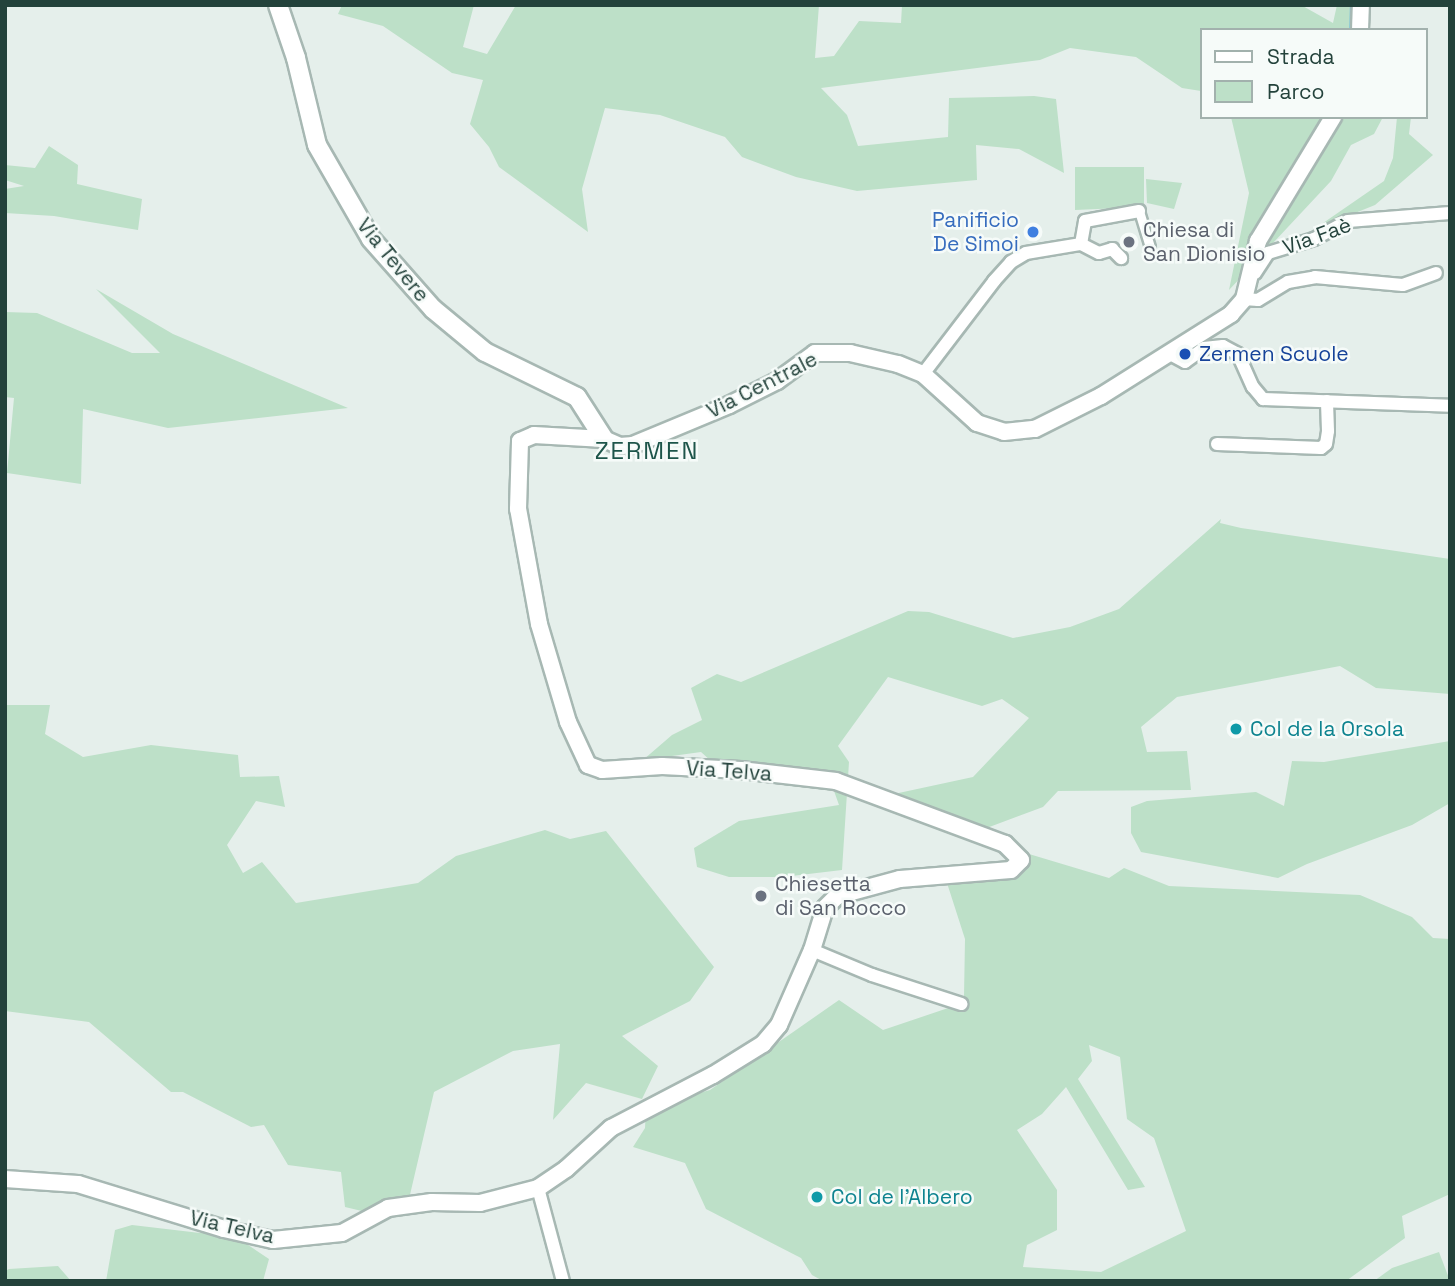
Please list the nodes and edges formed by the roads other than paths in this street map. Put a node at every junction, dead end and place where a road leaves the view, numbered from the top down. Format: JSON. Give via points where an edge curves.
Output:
{"nodes":[{"id":1,"x":278,"y":5,"type":"edge"},
{"id":2,"x":1361,"y":5,"type":"edge"},
{"id":3,"x":1360,"y":28,"type":"edge"},
{"id":4,"x":1332,"y":119,"type":"edge"},
{"id":5,"x":1139,"y":211,"type":"joint"},
{"id":6,"x":1450,"y":213,"type":"edge"},
{"id":7,"x":1081,"y":244,"type":"junction"},
{"id":8,"x":1150,"y":247,"type":"dead end"},
{"id":9,"x":1121,"y":258,"type":"dead end"},
{"id":10,"x":1436,"y":273,"type":"dead end"},
{"id":11,"x":1245,"y":291,"type":"junction"},
{"id":12,"x":1170,"y":354,"type":"junction"},
{"id":13,"x":923,"y":374,"type":"junction"},
{"id":14,"x":1328,"y":401,"type":"junction"},
{"id":15,"x":1450,"y":406,"type":"edge"},
{"id":16,"x":604,"y":439,"type":"junction"},
{"id":17,"x":1217,"y":444,"type":"dead end"},
{"id":18,"x":811,"y":950,"type":"junction"},
{"id":19,"x":961,"y":1004,"type":"dead end"},
{"id":20,"x":5,"y":1179,"type":"edge"},
{"id":21,"x":538,"y":1188,"type":"junction"},
{"id":22,"x":563,"y":1281,"type":"edge"}],
"edges":[{"from":1,"to":16,"type":"main road","name":"Via Tevere","via":[[317,145],[371,239],[433,309],[485,352],[577,397]]},
{"from":2,"to":3,"type":"street"},
{"from":4,"to":11,"type":"street","via":[[1258,241]]},
{"from":5,"to":7,"type":"street","via":[[1085,221]]},
{"from":5,"to":8,"type":"street"},
{"from":6,"to":11,"type":"street","name":"Via Faè","via":[[1348,221],[1314,239],[1268,253]]},
{"from":7,"to":9,"type":"street","via":[[1099,253],[1112,249]]},
{"from":7,"to":13,"type":"street","via":[[1026,253],[1011,262]]},
{"from":10,"to":11,"type":"street","name":"Via Centrale","via":[[1404,285],[1315,277],[1289,282],[1258,300]]},
{"from":11,"to":12,"type":"street","name":"Via Centrale","via":[[1231,314]]},
{"from":12,"to":13,"type":"street","name":"Via Centrale","via":[[1046,424],[1004,432],[977,423]]},
{"from":12,"to":14,"type":"street","via":[[1185,362],[1204,348],[1223,346],[1238,355],[1263,399]]},
{"from":13,"to":16,"type":"street","name":"Via Centrale","via":[[850,353],[815,353],[777,381],[645,440],[621,446]]},
{"from":14,"to":15,"type":"street"},
{"from":14,"to":17,"type":"street","via":[[1326,444],[1321,448]]},
{"from":16,"to":18,"type":"street","name":"Via Telva","via":[[526,436],[520,441],[517,499],[539,624],[568,722],[588,765],[602,770],[662,766],[741,770],[836,781],[1005,844],[1021,860],[1011,870],[900,879],[838,896],[825,908]]},
{"from":18,"to":19,"type":"street"},
{"from":18,"to":21,"type":"street","name":"Via Telva","via":[[779,1025],[763,1044],[611,1128]]},
{"from":20,"to":21,"type":"street","name":"Via Telva","via":[[78,1184],[273,1240],[342,1233],[388,1208],[432,1202],[480,1203]]},
{"from":21,"to":22,"type":"street"}]}
